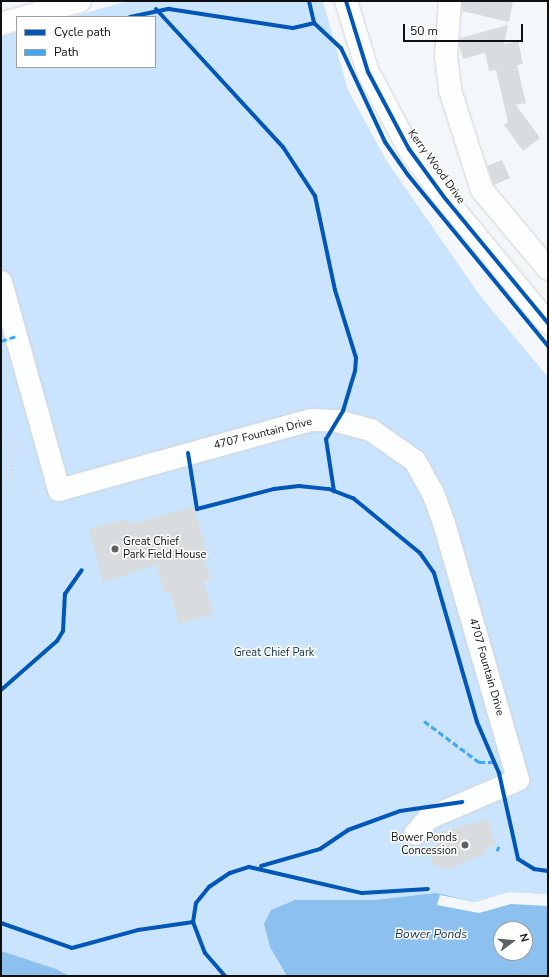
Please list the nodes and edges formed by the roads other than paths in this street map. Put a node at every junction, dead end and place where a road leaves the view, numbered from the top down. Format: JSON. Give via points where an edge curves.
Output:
{"nodes":[{"id":1,"x":80,"y":1,"type":"edge"},
{"id":2,"x":346,"y":1,"type":"edge"},
{"id":3,"x":450,"y":1,"type":"edge"},
{"id":4,"x":28,"y":16,"type":"edge"},
{"id":5,"x":16,"y":19,"type":"edge"},
{"id":6,"x":1,"y":24,"type":"edge"},
{"id":7,"x":548,"y":269,"type":"edge"},
{"id":8,"x":1,"y":282,"type":"edge"},
{"id":9,"x":548,"y":323,"type":"edge"},
{"id":10,"x":415,"y":834,"type":"dead end"}],
"edges":[{"from":1,"to":4,"type":"street"},
{"from":2,"to":9,"type":"street","name":"Kerry Wood Drive","via":[[368,72],[409,149],[444,197]]},
{"from":3,"to":7,"type":"street","via":[[446,56],[450,90],[482,190]]},
{"from":5,"to":6,"type":"street"},
{"from":8,"to":10,"type":"street","name":"4707 Fountain Drive","via":[[59,490],[312,420],[337,421],[371,430],[415,461],[433,493],[444,522],[518,780],[429,818]]}]}
